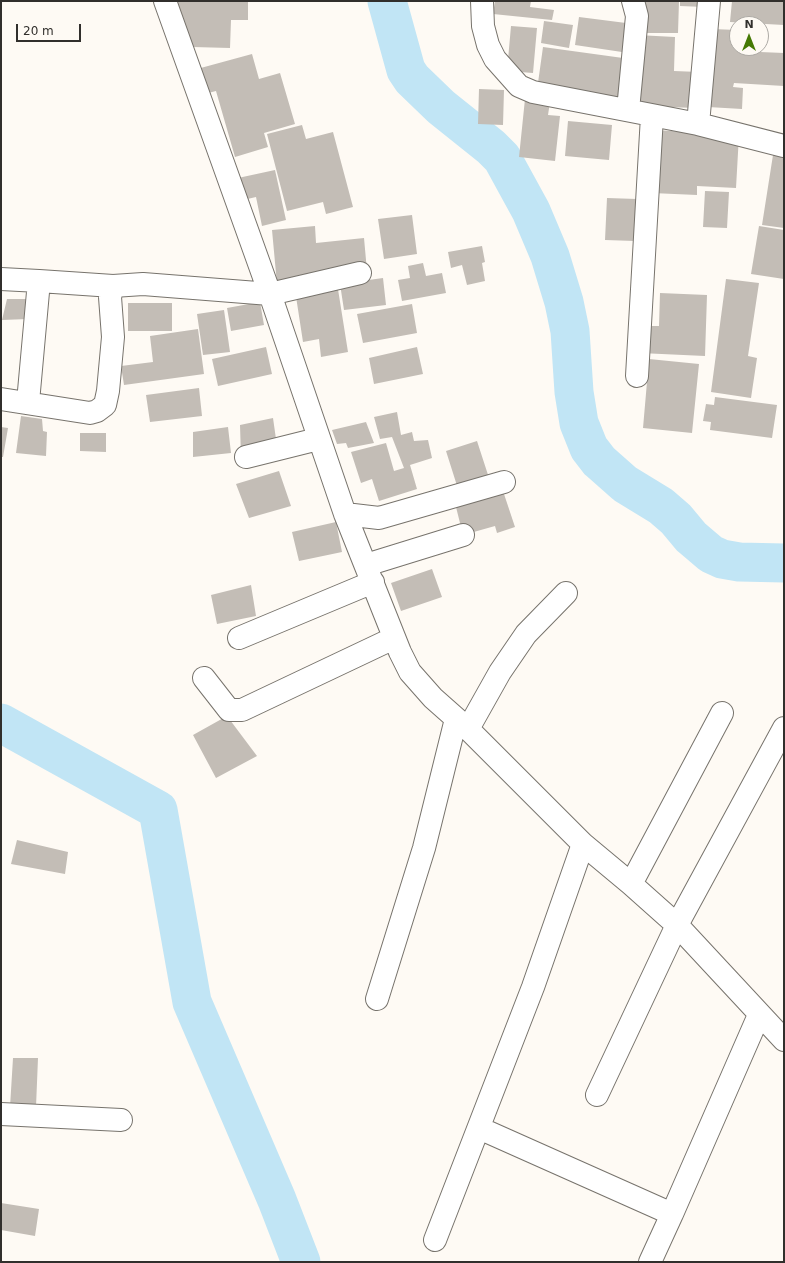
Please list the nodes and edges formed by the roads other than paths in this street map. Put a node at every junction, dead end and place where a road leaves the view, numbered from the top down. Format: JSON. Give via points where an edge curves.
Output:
{"nodes":[{"id":1,"x":165,"y":1,"type":"edge"},
{"id":2,"x":482,"y":1,"type":"edge"},
{"id":3,"x":633,"y":1,"type":"edge"},
{"id":4,"x":709,"y":1,"type":"edge"},
{"id":5,"x":628,"y":110,"type":"junction"},
{"id":6,"x":652,"y":116,"type":"junction"},
{"id":7,"x":698,"y":124,"type":"junction"},
{"id":8,"x":784,"y":146,"type":"edge"},
{"id":9,"x":360,"y":273,"type":"dead end"},
{"id":10,"x":1,"y":279,"type":"edge"},
{"id":11,"x":38,"y":281,"type":"junction"},
{"id":12,"x":113,"y":286,"type":"junction"},
{"id":13,"x":270,"y":294,"type":"junction"},
{"id":14,"x":636,"y":376,"type":"dead end"},
{"id":15,"x":1,"y":399,"type":"edge"},
{"id":16,"x":28,"y":402,"type":"junction"},
{"id":17,"x":318,"y":439,"type":"junction"},
{"id":18,"x":246,"y":458,"type":"dead end"},
{"id":19,"x":504,"y":482,"type":"dead end"},
{"id":20,"x":345,"y":514,"type":"junction"},
{"id":21,"x":463,"y":535,"type":"dead end"},
{"id":22,"x":369,"y":573,"type":"junction"},
{"id":23,"x":566,"y":593,"type":"dead end"},
{"id":24,"x":239,"y":638,"type":"dead end"},
{"id":25,"x":394,"y":638,"type":"junction"},
{"id":26,"x":204,"y":678,"type":"dead end"},
{"id":27,"x":722,"y":714,"type":"dead end"},
{"id":28,"x":462,"y":724,"type":"junction"},
{"id":29,"x":784,"y":728,"type":"edge"},
{"id":30,"x":582,"y":844,"type":"junction"},
{"id":31,"x":631,"y":884,"type":"junction"},
{"id":32,"x":677,"y":925,"type":"junction"},
{"id":33,"x":377,"y":999,"type":"dead end"},
{"id":34,"x":759,"y":1015,"type":"junction"},
{"id":35,"x":784,"y":1040,"type":"edge"},
{"id":36,"x":597,"y":1095,"type":"dead end"},
{"id":37,"x":1,"y":1114,"type":"edge"},
{"id":38,"x":122,"y":1120,"type":"dead end"},
{"id":39,"x":479,"y":1128,"type":"junction"},
{"id":40,"x":672,"y":1214,"type":"junction"},
{"id":41,"x":435,"y":1240,"type":"dead end"},
{"id":42,"x":650,"y":1262,"type":"edge"}],
"edges":[{"from":1,"to":13,"type":"street"},
{"from":2,"to":5,"type":"street","via":[[488,45],[494,59],[518,86],[533,92]]},
{"from":3,"to":5,"type":"street","via":[[637,16]]},
{"from":4,"to":7,"type":"street"},
{"from":5,"to":6,"type":"street"},
{"from":6,"to":7,"type":"street"},
{"from":6,"to":14,"type":"street"},
{"from":7,"to":8,"type":"street"},
{"from":9,"to":13,"type":"street"},
{"from":10,"to":11,"type":"street"},
{"from":11,"to":12,"type":"street"},
{"from":11,"to":16,"type":"street"},
{"from":12,"to":13,"type":"street","via":[[143,284]]},
{"from":12,"to":16,"type":"street","via":[[110,297],[113,337],[105,406],[90,413]]},
{"from":13,"to":17,"type":"street"},
{"from":15,"to":16,"type":"street"},
{"from":17,"to":18,"type":"street"},
{"from":17,"to":20,"type":"street"},
{"from":19,"to":20,"type":"street","via":[[379,518]]},
{"from":20,"to":22,"type":"street"},
{"from":21,"to":22,"type":"street"},
{"from":22,"to":24,"type":"street"},
{"from":22,"to":25,"type":"street"},
{"from":23,"to":28,"type":"street","via":[[526,634]]},
{"from":25,"to":26,"type":"street","via":[[242,710],[229,710]]},
{"from":25,"to":28,"type":"street","via":[[410,672],[419,684]]},
{"from":27,"to":31,"type":"street"},
{"from":28,"to":30,"type":"street"},
{"from":28,"to":33,"type":"street"},
{"from":29,"to":32,"type":"street"},
{"from":30,"to":31,"type":"street"},
{"from":30,"to":39,"type":"street","via":[[533,987]]},
{"from":31,"to":32,"type":"street"},
{"from":32,"to":34,"type":"street"},
{"from":32,"to":36,"type":"street"},
{"from":34,"to":35,"type":"street"},
{"from":34,"to":40,"type":"street"},
{"from":37,"to":38,"type":"street"},
{"from":39,"to":40,"type":"street"},
{"from":39,"to":41,"type":"street"},
{"from":40,"to":42,"type":"street"}]}
